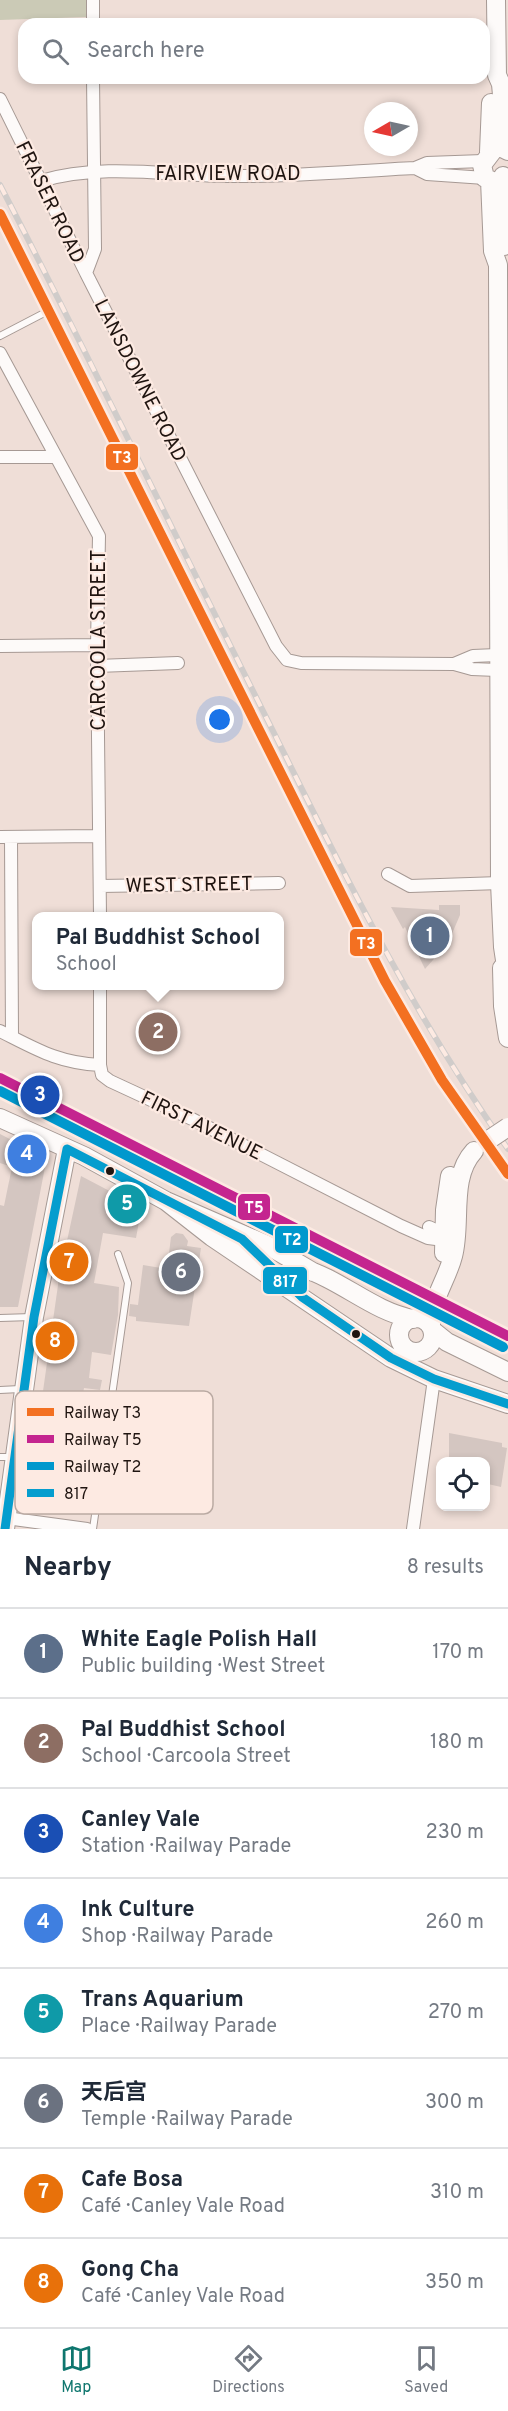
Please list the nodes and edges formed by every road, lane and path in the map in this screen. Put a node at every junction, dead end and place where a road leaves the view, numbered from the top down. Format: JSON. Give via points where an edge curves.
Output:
{"nodes":[{"id":1,"x":93,"y":0,"type":"edge"},
{"id":2,"x":496,"y":0,"type":"edge"},
{"id":3,"x":93,"y":18,"type":"edge"},
{"id":4,"x":93,"y":84,"type":"edge"},
{"id":5,"x":0,"y":99,"type":"edge"},
{"id":6,"x":497,"y":165,"type":"edge"},
{"id":7,"x":94,"y":172,"type":"junction"},
{"id":8,"x":41,"y":181,"type":"junction"},
{"id":9,"x":86,"y":273,"type":"junction"},
{"id":10,"x":48,"y":311,"type":"dead end"},
{"id":11,"x":0,"y":336,"type":"edge"},
{"id":12,"x":0,"y":353,"type":"edge"},
{"id":13,"x":503,"y":364,"type":"edge"},
{"id":14,"x":503,"y":384,"type":"edge"},
{"id":15,"x":56,"y":456,"type":"junction"},
{"id":16,"x":0,"y":457,"type":"edge"},
{"id":17,"x":97,"y":645,"type":"junction"},
{"id":18,"x":0,"y":646,"type":"edge"},
{"id":19,"x":178,"y":663,"type":"dead end"},
{"id":20,"x":497,"y":663,"type":"junction"},
{"id":21,"x":97,"y":666,"type":"junction"},
{"id":22,"x":503,"y":702,"type":"edge"},
{"id":23,"x":99,"y":836,"type":"junction"},
{"id":24,"x":5,"y":837,"type":"edge"},
{"id":25,"x":388,"y":874,"type":"dead end"},
{"id":26,"x":279,"y":883,"type":"dead end"},
{"id":27,"x":500,"y":883,"type":"junction"},
{"id":28,"x":100,"y":886,"type":"junction"},
{"id":29,"x":100,"y":912,"type":"edge"},
{"id":30,"x":502,"y":937,"type":"junction"},
{"id":31,"x":508,"y":980,"type":"edge"},
{"id":32,"x":100,"y":990,"type":"edge"},
{"id":33,"x":0,"y":1031,"type":"edge"},
{"id":34,"x":12,"y":1037,"type":"junction"},
{"id":35,"x":508,"y":1038,"type":"edge"},
{"id":36,"x":99,"y":1065,"type":"junction"},
{"id":37,"x":0,"y":1118,"type":"edge"},
{"id":38,"x":503,"y":1129,"type":"edge"},
{"id":39,"x":67,"y":1149,"type":"junction"},
{"id":40,"x":174,"y":1204,"type":"junction"},
{"id":41,"x":451,"y":1212,"type":"junction"},
{"id":42,"x":429,"y":1227,"type":"junction"},
{"id":43,"x":408,"y":1228,"type":"junction"},
{"id":44,"x":212,"y":1237,"type":"junction"},
{"id":45,"x":444,"y":1240,"type":"junction"},
{"id":46,"x":118,"y":1254,"type":"dead end"},
{"id":47,"x":259,"y":1255,"type":"junction"},
{"id":48,"x":450,"y":1267,"type":"junction"},
{"id":49,"x":313,"y":1272,"type":"junction"},
{"id":50,"x":438,"y":1294,"type":"junction"},
{"id":51,"x":302,"y":1297,"type":"junction"},
{"id":52,"x":373,"y":1304,"type":"junction"},
{"id":53,"x":34,"y":1317,"type":"junction"},
{"id":54,"x":0,"y":1318,"type":"edge"},
{"id":55,"x":423,"y":1324,"type":"junction"},
{"id":56,"x":402,"y":1344,"type":"junction"},
{"id":57,"x":419,"y":1352,"type":"junction"},
{"id":58,"x":480,"y":1358,"type":"junction"},
{"id":59,"x":508,"y":1372,"type":"edge"},
{"id":60,"x":434,"y":1379,"type":"junction"},
{"id":61,"x":24,"y":1389,"type":"joint"},
{"id":62,"x":0,"y":1390,"type":"edge"},
{"id":63,"x":113,"y":1391,"type":"edge"},
{"id":64,"x":508,"y":1404,"type":"edge"},
{"id":65,"x":15,"y":1425,"type":"edge"},
{"id":66,"x":7,"y":1457,"type":"edge"},
{"id":67,"x":95,"y":1514,"type":"edge"},
{"id":68,"x":6,"y":1523,"type":"edge"},
{"id":69,"x":87,"y":1529,"type":"edge"},
{"id":70,"x":93,"y":1529,"type":"edge"},
{"id":71,"x":413,"y":1529,"type":"edge"}],
"edges":[{"from":1,"to":3,"type":"street"},
{"from":2,"to":6,"type":"main road","via":[[497,75],[491,88]]},
{"from":4,"to":7,"type":"street"},
{"from":5,"to":8,"type":"street","name":"FRASER ROAD"},
{"from":6,"to":7,"type":"street","name":"FAIRVIEW ROAD","via":[[427,174],[415,168],[231,176]]},
{"from":6,"to":13,"type":"main road","via":[[504,246],[498,265]]},
{"from":7,"to":8,"type":"street","name":"FAIRVIEW ROAD","via":[[63,174]]},
{"from":7,"to":9,"type":"street","via":[[94,249]]},
{"from":8,"to":9,"type":"street","name":"FRASER ROAD"},
{"from":9,"to":20,"type":"street","name":"LANSDOWNE ROAD","via":[[276,646],[287,660],[454,664],[472,669]]},
{"from":10,"to":11,"type":"lane"},
{"from":12,"to":15,"type":"street","name":"CARCOOLA STREET"},
{"from":13,"to":14,"type":"main road"},
{"from":14,"to":20,"type":"main road"},
{"from":15,"to":16,"type":"street"},
{"from":15,"to":17,"type":"street","name":"CARCOOLA STREET","via":[[99,536]]},
{"from":17,"to":18,"type":"street"},
{"from":17,"to":21,"type":"street","name":"CARCOOLA STREET"},
{"from":19,"to":21,"type":"street"},
{"from":20,"to":22,"type":"main road"},
{"from":21,"to":23,"type":"street","name":"CARCOOLA STREET"},
{"from":22,"to":27,"type":"main road"},
{"from":23,"to":24,"type":"street"},
{"from":23,"to":28,"type":"street","name":"CARCOOLA STREET"},
{"from":24,"to":34,"type":"street"},
{"from":25,"to":27,"type":"street","via":[[410,886]]},
{"from":26,"to":28,"type":"street","name":"WEST STREET"},
{"from":27,"to":30,"type":"main road"},
{"from":28,"to":29,"type":"street","name":"CARCOOLA STREET"},
{"from":30,"to":31,"type":"main road"},
{"from":30,"to":35,"type":"main road","via":[[501,988]]},
{"from":32,"to":36,"type":"street"},
{"from":33,"to":34,"type":"street"},
{"from":34,"to":36,"type":"street","via":[[60,1060]]},
{"from":36,"to":43,"type":"street","name":"FIRST AVENUE","via":[[102,1075],[110,1081]]},
{"from":37,"to":39,"type":"main road"},
{"from":38,"to":41,"type":"main road","via":[[474,1151],[463,1170]]},
{"from":39,"to":40,"type":"main road"},
{"from":39,"to":53,"type":"main road"},
{"from":40,"to":44,"type":"main road"},
{"from":40,"to":47,"type":"main road","via":[[242,1239]]},
{"from":40,"to":49,"type":"main road","via":[[267,1245]]},
{"from":41,"to":42,"type":"street"},
{"from":41,"to":45,"type":"main road","via":[[449,1235]]},
{"from":41,"to":48,"type":"main road","via":[[454,1251]]},
{"from":42,"to":43,"type":"street","name":"FIRST AVENUE"},
{"from":42,"to":45,"type":"street","via":[[440,1232]]},
{"from":43,"to":45,"type":"street","name":"FIRST AVENUE","via":[[428,1238]]},
{"from":44,"to":47,"type":"main road"},
{"from":44,"to":51,"type":"main road"},
{"from":45,"to":48,"type":"street"},
{"from":45,"to":50,"type":"main road"},
{"from":46,"to":63,"type":"lane","via":[[128,1283]]},
{"from":47,"to":49,"type":"main road"},
{"from":47,"to":51,"type":"main road"},
{"from":48,"to":50,"type":"main road"},
{"from":49,"to":52,"type":"main road"},
{"from":50,"to":55,"type":"main road"},
{"from":51,"to":60,"type":"main road","via":[[391,1358]]},
{"from":52,"to":55,"type":"main road"},
{"from":52,"to":56,"type":"main road"},
{"from":53,"to":54,"type":"lane"},
{"from":53,"to":61,"type":"main road"},
{"from":55,"to":56,"type":"main road","via":[[401,1328]]},
{"from":55,"to":57,"type":"main road","via":[[432,1342]]},
{"from":55,"to":58,"type":"main road"},
{"from":56,"to":57,"type":"main road","via":[[407,1350]]},
{"from":57,"to":58,"type":"main road","via":[[447,1349]]},
{"from":58,"to":59,"type":"main road"},
{"from":60,"to":64,"type":"main road"},
{"from":60,"to":71,"type":"street"},
{"from":61,"to":62,"type":"lane"},
{"from":65,"to":66,"type":"main road"},
{"from":66,"to":68,"type":"main road"},
{"from":67,"to":70,"type":"lane"},
{"from":68,"to":69,"type":"street"}]}
